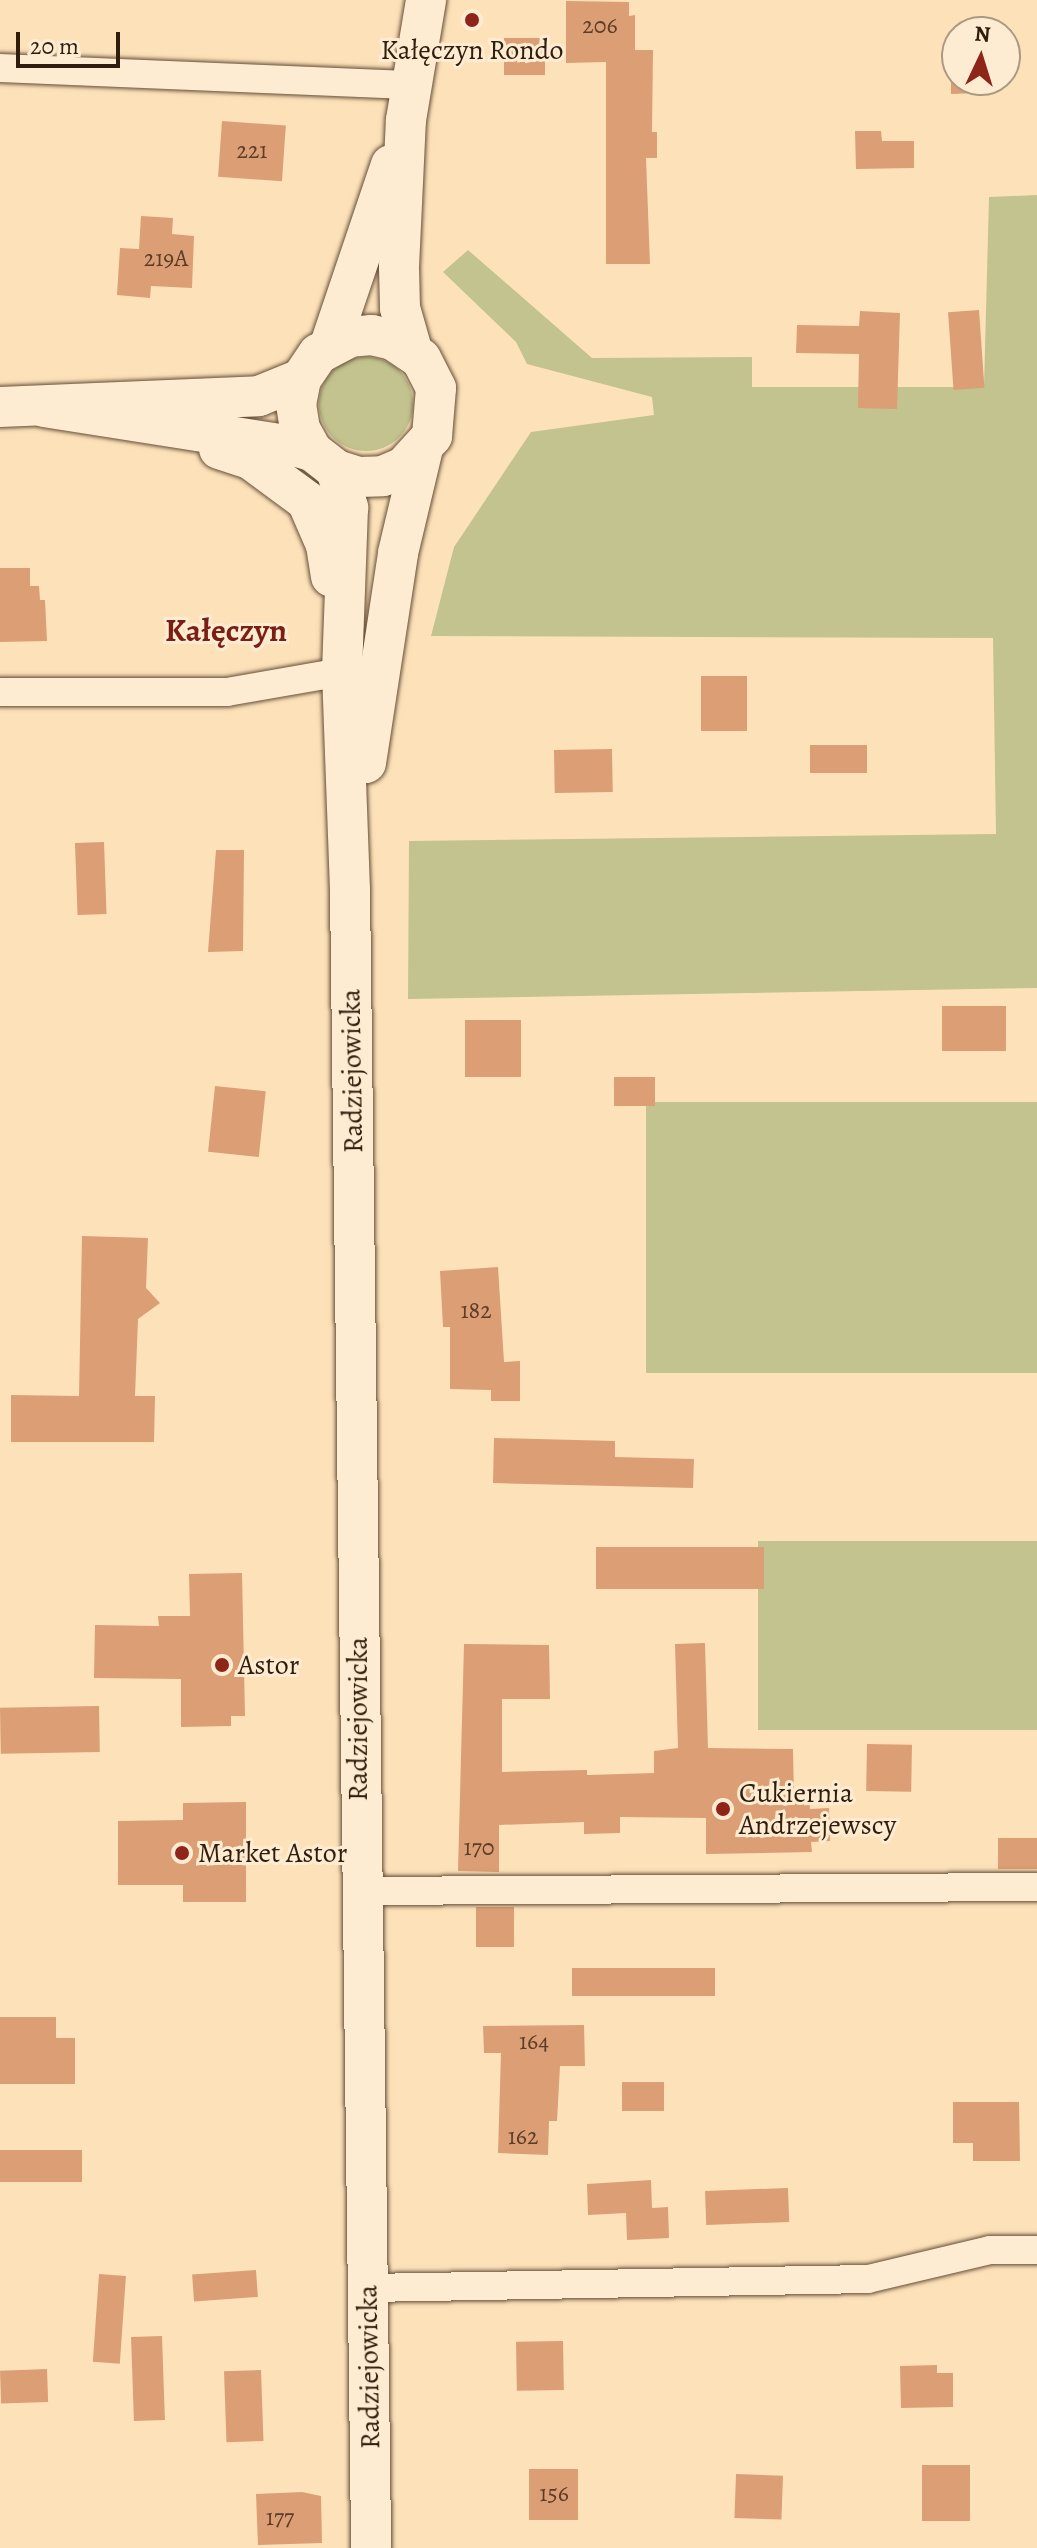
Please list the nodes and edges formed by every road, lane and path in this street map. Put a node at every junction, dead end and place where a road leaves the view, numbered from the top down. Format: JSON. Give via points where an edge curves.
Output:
{"nodes":[{"id":1,"x":426,"y":0,"type":"edge"},
{"id":2,"x":0,"y":68,"type":"edge"},
{"id":3,"x":409,"y":102,"type":"junction"},
{"id":4,"x":330,"y":345,"type":"junction"},
{"id":5,"x":412,"y":350,"type":"junction"},
{"id":6,"x":301,"y":379,"type":"junction"},
{"id":7,"x":0,"y":407,"type":"edge"},
{"id":8,"x":44,"y":407,"type":"junction"},
{"id":9,"x":146,"y":426,"type":"junction"},
{"id":10,"x":422,"y":452,"type":"junction"},
{"id":11,"x":324,"y":461,"type":"junction"},
{"id":12,"x":342,"y":672,"type":"junction"},
{"id":13,"x":0,"y":692,"type":"edge"},
{"id":14,"x":350,"y":890,"type":"junction"},
{"id":15,"x":1037,"y":1887,"type":"edge"},
{"id":16,"x":359,"y":1891,"type":"junction"},
{"id":17,"x":1037,"y":2250,"type":"edge"},
{"id":18,"x":368,"y":2288,"type":"junction"},
{"id":19,"x":371,"y":2548,"type":"edge"}],
"edges":[{"from":1,"to":3,"type":"main road"},
{"from":2,"to":3,"type":"street"},
{"from":3,"to":4,"type":"main road"},
{"from":3,"to":5,"type":"main road","via":[[399,267],[400,308]]},
{"from":4,"to":5,"type":"main road","via":[[372,335]]},
{"from":4,"to":6,"type":"main road"},
{"from":5,"to":10,"type":"main road","via":[[430,373],[439,404],[432,436]]},
{"from":6,"to":8,"type":"main road","via":[[259,396]]},
{"from":6,"to":11,"type":"main road","via":[[296,404],[300,429]]},
{"from":7,"to":8,"type":"main road"},
{"from":8,"to":9,"type":"main road"},
{"from":9,"to":11,"type":"main road"},
{"from":9,"to":12,"type":"main road","via":[[250,459],[307,501],[326,545]]},
{"from":10,"to":11,"type":"main road","via":[[383,476],[359,477]]},
{"from":10,"to":14,"type":"main road","name":"Radziejowicka","via":[[377,673]]},
{"from":11,"to":12,"type":"main road","name":"Radziejowicka","via":[[348,508]]},
{"from":12,"to":13,"type":"street","via":[[227,692]]},
{"from":12,"to":14,"type":"main road","name":"Radziejowicka"},
{"from":14,"to":16,"type":"main road","name":"Radziejowicka"},
{"from":15,"to":16,"type":"street"},
{"from":16,"to":18,"type":"main road","name":"Radziejowicka"},
{"from":17,"to":18,"type":"street","via":[[990,2250],[868,2279]]},
{"from":18,"to":19,"type":"main road","name":"Radziejowicka"}]}
